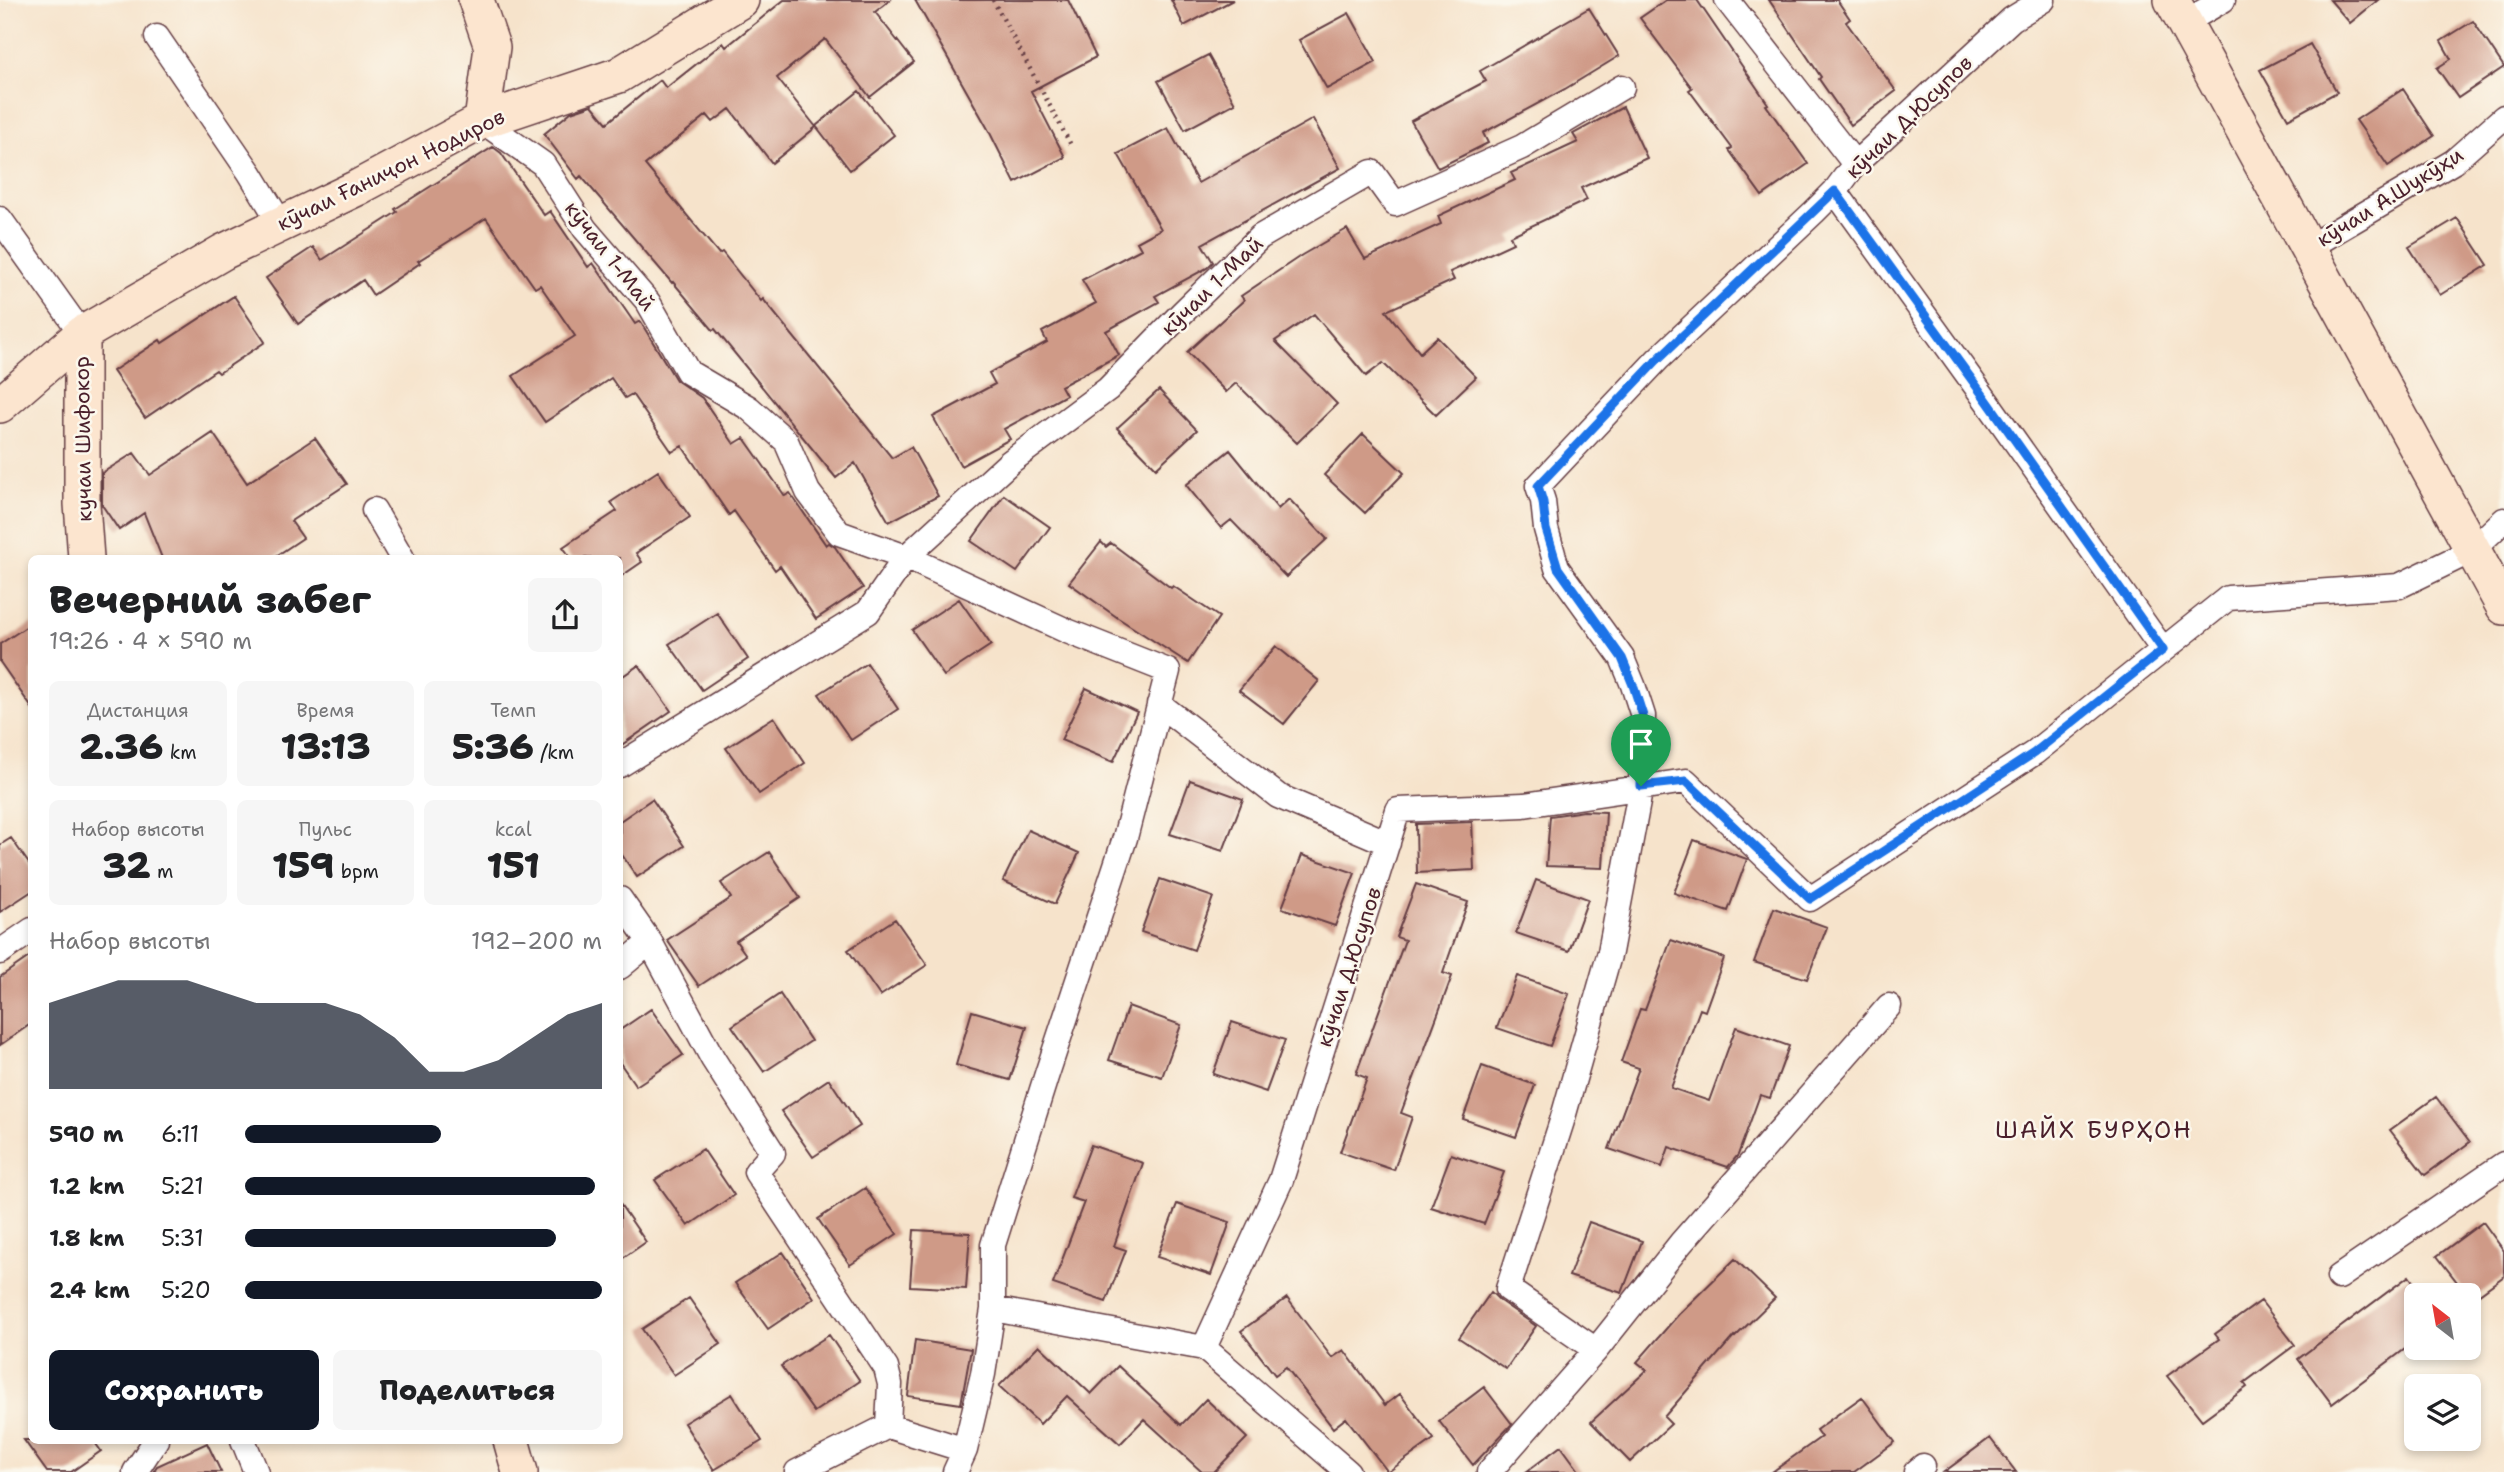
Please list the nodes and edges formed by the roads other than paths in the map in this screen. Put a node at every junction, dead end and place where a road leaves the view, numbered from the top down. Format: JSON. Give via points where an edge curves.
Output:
{"nodes":[{"id":1,"x":476,"y":0,"type":"edge"},
{"id":2,"x":741,"y":0,"type":"edge"},
{"id":3,"x":1727,"y":0,"type":"edge"},
{"id":4,"x":2043,"y":0,"type":"edge"},
{"id":5,"x":2222,"y":0,"type":"edge"},
{"id":6,"x":2178,"y":11,"type":"edge"},
{"id":7,"x":157,"y":37,"type":"dead end"},
{"id":8,"x":1622,"y":87,"type":"dead end"},
{"id":9,"x":2504,"y":117,"type":"edge"},
{"id":10,"x":482,"y":121,"type":"junction"},
{"id":11,"x":1855,"y":164,"type":"junction"},
{"id":12,"x":1835,"y":191,"type":"junction"},
{"id":13,"x":0,"y":219,"type":"edge"},
{"id":14,"x":281,"y":224,"type":"junction"},
{"id":15,"x":2307,"y":248,"type":"junction"},
{"id":16,"x":82,"y":334,"type":"junction"},
{"id":17,"x":0,"y":405,"type":"edge"},
{"id":18,"x":374,"y":510,"type":"dead end"},
{"id":19,"x":2504,"y":520,"type":"edge"},
{"id":20,"x":2472,"y":551,"type":"junction"},
{"id":21,"x":86,"y":555,"type":"edge"},
{"id":22,"x":400,"y":555,"type":"edge"},
{"id":23,"x":906,"y":557,"type":"junction"},
{"id":24,"x":2504,"y":607,"type":"edge"},
{"id":25,"x":2163,"y":650,"type":"junction"},
{"id":26,"x":1159,"y":704,"type":"junction"},
{"id":27,"x":623,"y":763,"type":"edge"},
{"id":28,"x":1641,"y":786,"type":"junction"},
{"id":29,"x":1388,"y":843,"type":"junction"},
{"id":30,"x":623,"y":903,"type":"edge"},
{"id":31,"x":28,"y":933,"type":"edge"},
{"id":32,"x":650,"y":942,"type":"junction"},
{"id":33,"x":0,"y":952,"type":"edge"},
{"id":34,"x":623,"y":964,"type":"edge"},
{"id":35,"x":1889,"y":1006,"type":"dead end"},
{"id":36,"x":2504,"y":1164,"type":"edge"},
{"id":37,"x":2339,"y":1277,"type":"dead end"},
{"id":38,"x":993,"y":1309,"type":"junction"},
{"id":39,"x":1204,"y":1348,"type":"junction"},
{"id":40,"x":1596,"y":1350,"type":"junction"},
{"id":41,"x":888,"y":1426,"type":"junction"},
{"id":42,"x":153,"y":1444,"type":"edge"},
{"id":43,"x":245,"y":1444,"type":"edge"},
{"id":44,"x":512,"y":1444,"type":"edge"},
{"id":45,"x":960,"y":1461,"type":"edge"},
{"id":46,"x":135,"y":1472,"type":"edge"},
{"id":47,"x":256,"y":1472,"type":"edge"},
{"id":48,"x":520,"y":1472,"type":"edge"},
{"id":49,"x":797,"y":1472,"type":"edge"},
{"id":50,"x":1348,"y":1472,"type":"edge"},
{"id":51,"x":1489,"y":1472,"type":"edge"}],
"edges":[{"from":1,"to":10,"type":"street","via":[[492,47]]},
{"from":2,"to":10,"type":"street","name":"кӯчаи Ғаниҷон Нодиров","via":[[619,75]]},
{"from":3,"to":11,"type":"street"},
{"from":4,"to":11,"type":"street","name":"кӯчаи Д.Юсупов","via":[[2012,19]]},
{"from":5,"to":6,"type":"street"},
{"from":6,"to":15,"type":"street"},
{"from":7,"to":14,"type":"street"},
{"from":8,"to":23,"type":"street","name":"кӯчаи 1-Май","via":[[1522,148],[1395,204],[1372,172],[1260,237],[1108,389],[1010,462]]},
{"from":9,"to":15,"type":"street","name":"кӯчаи А.Шукӯҳи","via":[[2453,162]]},
{"from":10,"to":14,"type":"street","name":"кӯчаи Ғаниҷон Нодиров"},
{"from":10,"to":23,"type":"street","name":"кӯчаи 1-Май","via":[[542,163],[585,229],[648,302],[688,372],[749,408],[786,441],[808,492],[839,533]]},
{"from":11,"to":12,"type":"street","name":"кӯчаи Д.Юсупов"},
{"from":12,"to":25,"type":"street"},
{"from":12,"to":28,"type":"street","name":"кӯчаи Д.Юсупов","via":[[1658,359],[1538,486],[1558,568],[1622,658],[1633,685],[1643,716]]},
{"from":13,"to":16,"type":"street","name":"кучаи Шифокор"},
{"from":14,"to":16,"type":"street","name":"кӯчаи Ғаниҷон Нодиров","via":[[223,252]]},
{"from":15,"to":20,"type":"street"},
{"from":16,"to":17,"type":"street","name":"кӯчаи Ғаниҷон Нодиров"},
{"from":16,"to":21,"type":"street","name":"кучаи Шифокор"},
{"from":18,"to":22,"type":"street"},
{"from":19,"to":20,"type":"street"},
{"from":20,"to":24,"type":"street"},
{"from":20,"to":25,"type":"street","via":[[2399,586],[2228,598]]},
{"from":23,"to":26,"type":"street","name":"кӯчаи 1-Май","via":[[1067,631],[1168,671]]},
{"from":23,"to":27,"type":"street","name":"кӯчаи 1-Май","via":[[868,612]]},
{"from":25,"to":28,"type":"street","via":[[2034,753],[1810,899],[1686,781]]},
{"from":26,"to":29,"type":"street","via":[[1278,796]]},
{"from":26,"to":38,"type":"street","via":[[1125,838],[993,1245]]},
{"from":28,"to":29,"type":"street","name":"кӯчаи Д.Юсупов","via":[[1524,805],[1398,810]]},
{"from":28,"to":40,"type":"street","name":"кӯчаи Д.Юсупов","via":[[1610,952],[1508,1289]]},
{"from":29,"to":39,"type":"street","name":"кӯчаи Д.Юсупов","via":[[1281,1181]]},
{"from":30,"to":32,"type":"street"},
{"from":31,"to":33,"type":"street"},
{"from":32,"to":34,"type":"street"},
{"from":32,"to":41,"type":"street","via":[[713,1059],[773,1153],[756,1172],[886,1368]]},
{"from":35,"to":40,"type":"street","via":[[1681,1244]]},
{"from":36,"to":37,"type":"street"},
{"from":38,"to":39,"type":"street"},
{"from":38,"to":45,"type":"street","via":[[984,1374]]},
{"from":39,"to":50,"type":"street"},
{"from":40,"to":51,"type":"street"},
{"from":41,"to":45,"type":"street"},
{"from":41,"to":49,"type":"street"},
{"from":42,"to":46,"type":"street"},
{"from":43,"to":47,"type":"street"},
{"from":44,"to":48,"type":"street"}]}
